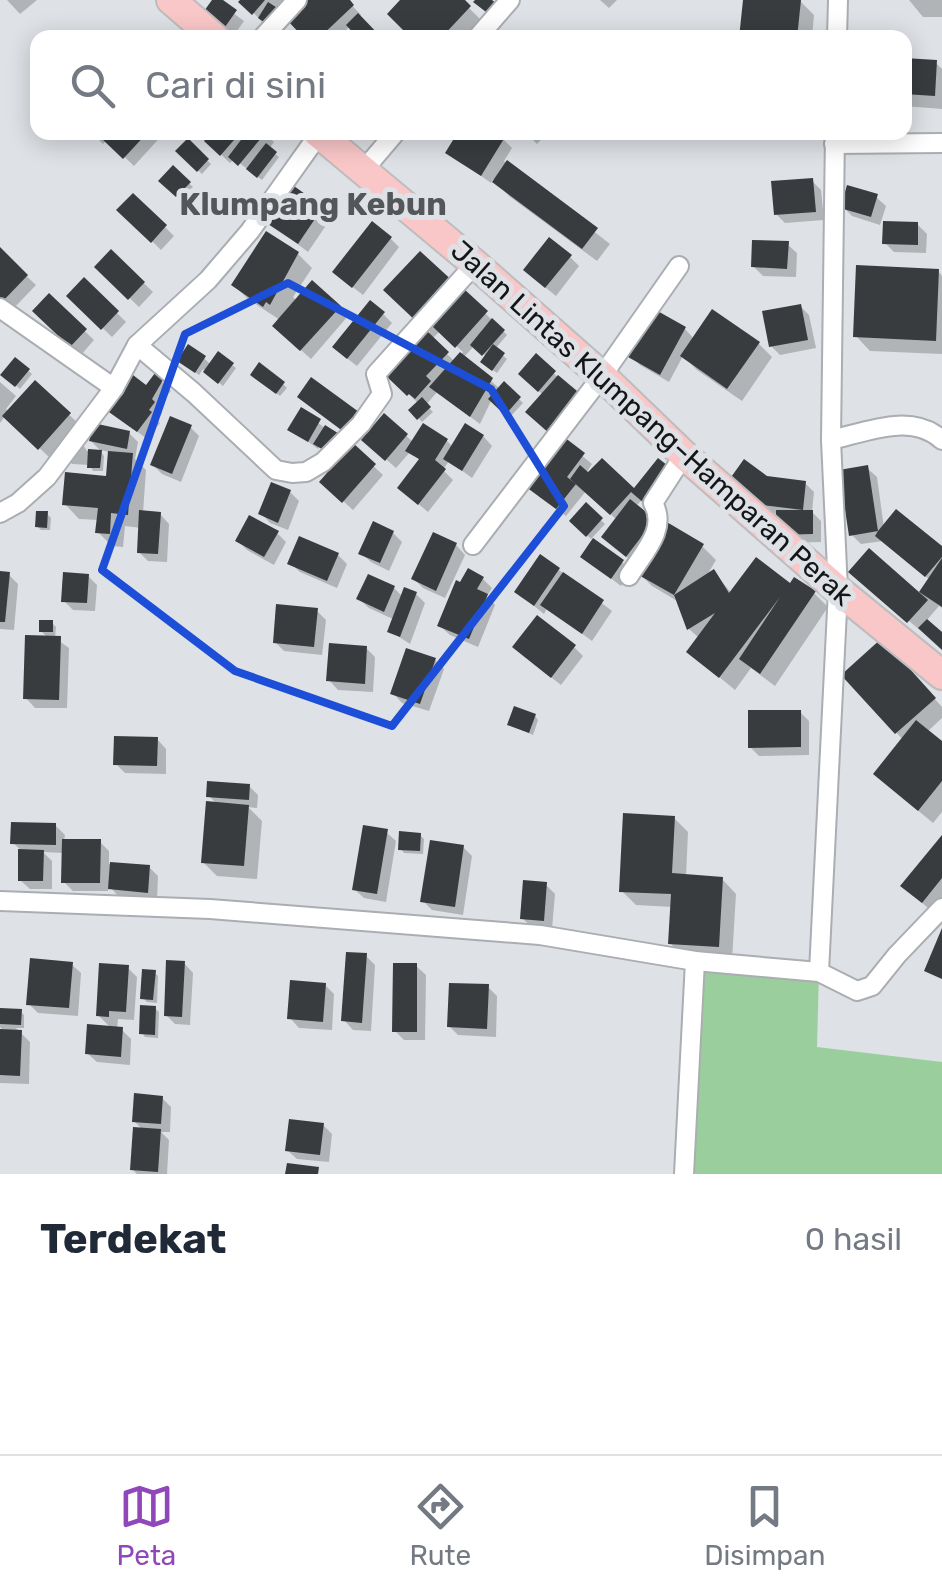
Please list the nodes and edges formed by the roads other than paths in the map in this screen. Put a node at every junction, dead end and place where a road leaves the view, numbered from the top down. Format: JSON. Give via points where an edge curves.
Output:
{"nodes":[{"id":1,"x":297,"y":0,"type":"edge"},
{"id":2,"x":510,"y":0,"type":"edge"},
{"id":3,"x":838,"y":0,"type":"edge"},
{"id":4,"x":187,"y":5,"type":"edge"},
{"id":5,"x":208,"y":30,"type":"edge"},
{"id":6,"x":269,"y":30,"type":"edge"},
{"id":7,"x":484,"y":30,"type":"edge"},
{"id":8,"x":837,"y":30,"type":"edge"},
{"id":9,"x":314,"y":140,"type":"edge"},
{"id":10,"x":325,"y":140,"type":"edge"},
{"id":11,"x":389,"y":140,"type":"edge"},
{"id":12,"x":835,"y":140,"type":"edge"},
{"id":13,"x":878,"y":140,"type":"edge"},
{"id":14,"x":942,"y":143,"type":"edge"},
{"id":15,"x":362,"y":172,"type":"junction"},
{"id":16,"x":475,"y":264,"type":"junction"},
{"id":17,"x":679,"y":266,"type":"dead end"},
{"id":18,"x":0,"y":308,"type":"edge"},
{"id":19,"x":137,"y":345,"type":"junction"},
{"id":20,"x":602,"y":376,"type":"junction"},
{"id":21,"x":114,"y":388,"type":"junction"},
{"id":22,"x":831,"y":440,"type":"junction"},
{"id":23,"x":942,"y":440,"type":"edge"},
{"id":24,"x":684,"y":455,"type":"junction"},
{"id":25,"x":0,"y":513,"type":"edge"},
{"id":26,"x":473,"y":545,"type":"dead end"},
{"id":27,"x":629,"y":576,"type":"dead end"},
{"id":28,"x":838,"y":590,"type":"junction"},
{"id":29,"x":942,"y":675,"type":"edge"},
{"id":30,"x":0,"y":901,"type":"edge"},
{"id":31,"x":942,"y":908,"type":"edge"},
{"id":32,"x":695,"y":961,"type":"junction"},
{"id":33,"x":819,"y":972,"type":"junction"},
{"id":34,"x":684,"y":1174,"type":"edge"}],
"edges":[{"from":1,"to":6,"type":"street"},
{"from":2,"to":7,"type":"street"},
{"from":3,"to":8,"type":"street"},
{"from":4,"to":5,"type":"main road"},
{"from":9,"to":19,"type":"street","via":[[208,280]]},
{"from":10,"to":15,"type":"main road","name":"Jalan Lintas Klumpang–Hamparan Perak"},
{"from":11,"to":15,"type":"street"},
{"from":12,"to":22,"type":"street"},
{"from":13,"to":14,"type":"street"},
{"from":15,"to":16,"type":"main road","name":"Jalan Lintas Klumpang–Hamparan Perak"},
{"from":16,"to":19,"type":"street","via":[[376,374],[382,394],[360,424],[306,472],[276,470]]},
{"from":16,"to":20,"type":"main road","name":"Jalan Lintas Klumpang–Hamparan Perak"},
{"from":17,"to":20,"type":"street"},
{"from":18,"to":21,"type":"street"},
{"from":19,"to":21,"type":"street"},
{"from":20,"to":24,"type":"main road","name":"Jalan Lintas Klumpang–Hamparan Perak"},
{"from":20,"to":26,"type":"street"},
{"from":21,"to":25,"type":"street","via":[[48,477]]},
{"from":22,"to":23,"type":"street","via":[[909,424]]},
{"from":22,"to":28,"type":"street"},
{"from":24,"to":27,"type":"street","via":[[653,503],[659,528]]},
{"from":24,"to":28,"type":"main road","name":"Jalan Lintas Klumpang–Hamparan Perak"},
{"from":28,"to":29,"type":"main road","name":"Jalan Lintas Klumpang–Hamparan Perak"},
{"from":28,"to":33,"type":"street"},
{"from":30,"to":32,"type":"street","via":[[210,909],[540,935]]},
{"from":31,"to":33,"type":"street","via":[[872,986],[850,990]]},
{"from":32,"to":33,"type":"street"},
{"from":32,"to":34,"type":"street"}]}
